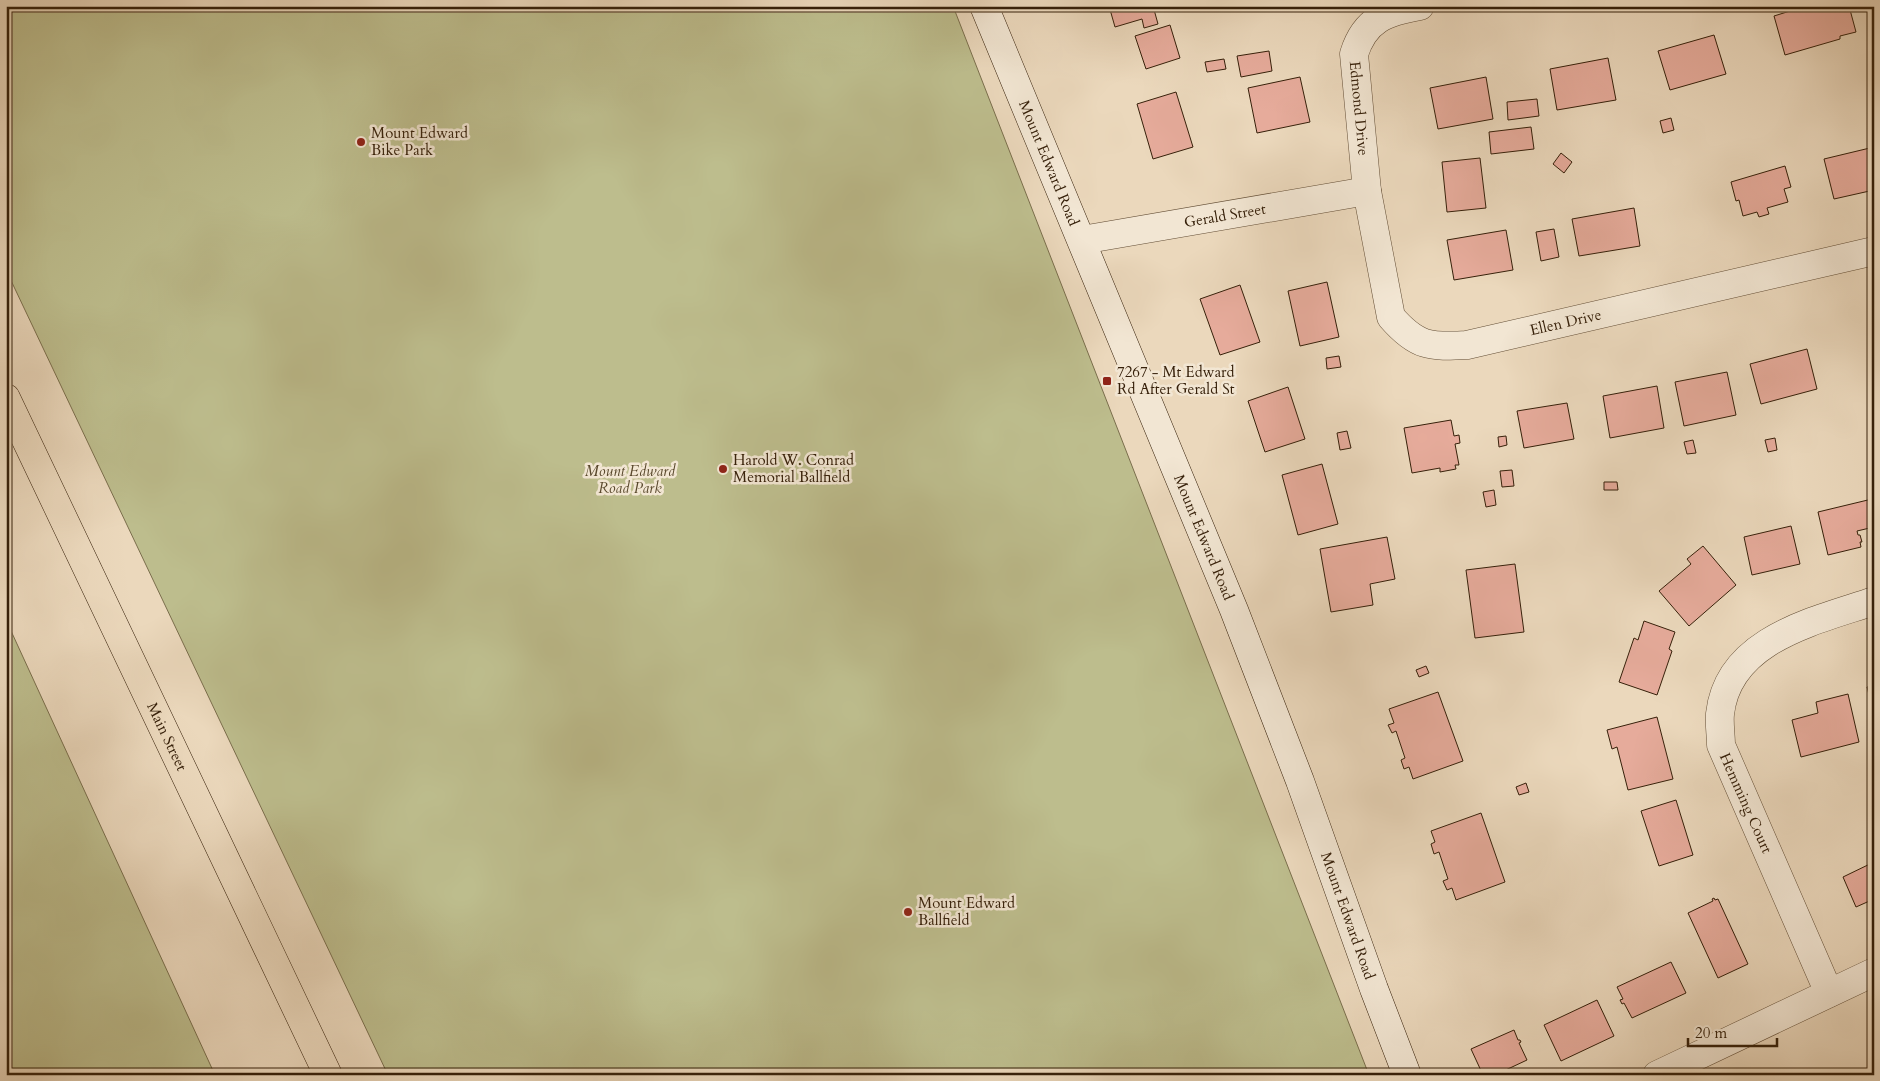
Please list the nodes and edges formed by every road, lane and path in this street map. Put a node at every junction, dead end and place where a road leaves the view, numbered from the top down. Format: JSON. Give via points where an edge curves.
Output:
{"nodes":[{"id":1,"x":984,"y":6,"type":"edge"},
{"id":2,"x":1420,"y":6,"type":"edge"},
{"id":3,"x":1367,"y":190,"type":"junction"},
{"id":4,"x":1082,"y":240,"type":"junction"},
{"id":5,"x":1874,"y":251,"type":"edge"},
{"id":6,"x":6,"y":398,"type":"edge"},
{"id":7,"x":1874,"y":601,"type":"edge"},
{"id":8,"x":1874,"y":972,"type":"edge"},
{"id":9,"x":1829,"y":993,"type":"junction"},
{"id":10,"x":328,"y":1075,"type":"edge"},
{"id":11,"x":1407,"y":1075,"type":"edge"},
{"id":12,"x":1657,"y":1075,"type":"edge"}],
"edges":[{"from":1,"to":4,"type":"street","name":"Mount Edward Road"},
{"from":2,"to":3,"type":"street","name":"Edmond Drive","via":[[1395,10],[1376,20],[1365,30],[1354,54]]},
{"from":3,"to":4,"type":"street","name":"Gerald Street"},
{"from":3,"to":5,"type":"street","name":"Ellen Drive","via":[[1391,317],[1417,341],[1436,346],[1467,345]]},
{"from":4,"to":11,"type":"street","name":"Mount Edward Road","via":[[1234,610]]},
{"from":6,"to":10,"type":"main road","name":"Main Street"},
{"from":7,"to":9,"type":"street","name":"Hemming Court","via":[[1784,632],[1759,648],[1740,667],[1727,688],[1720,714],[1721,745]]},
{"from":8,"to":9,"type":"street"},
{"from":9,"to":12,"type":"street"}]}
